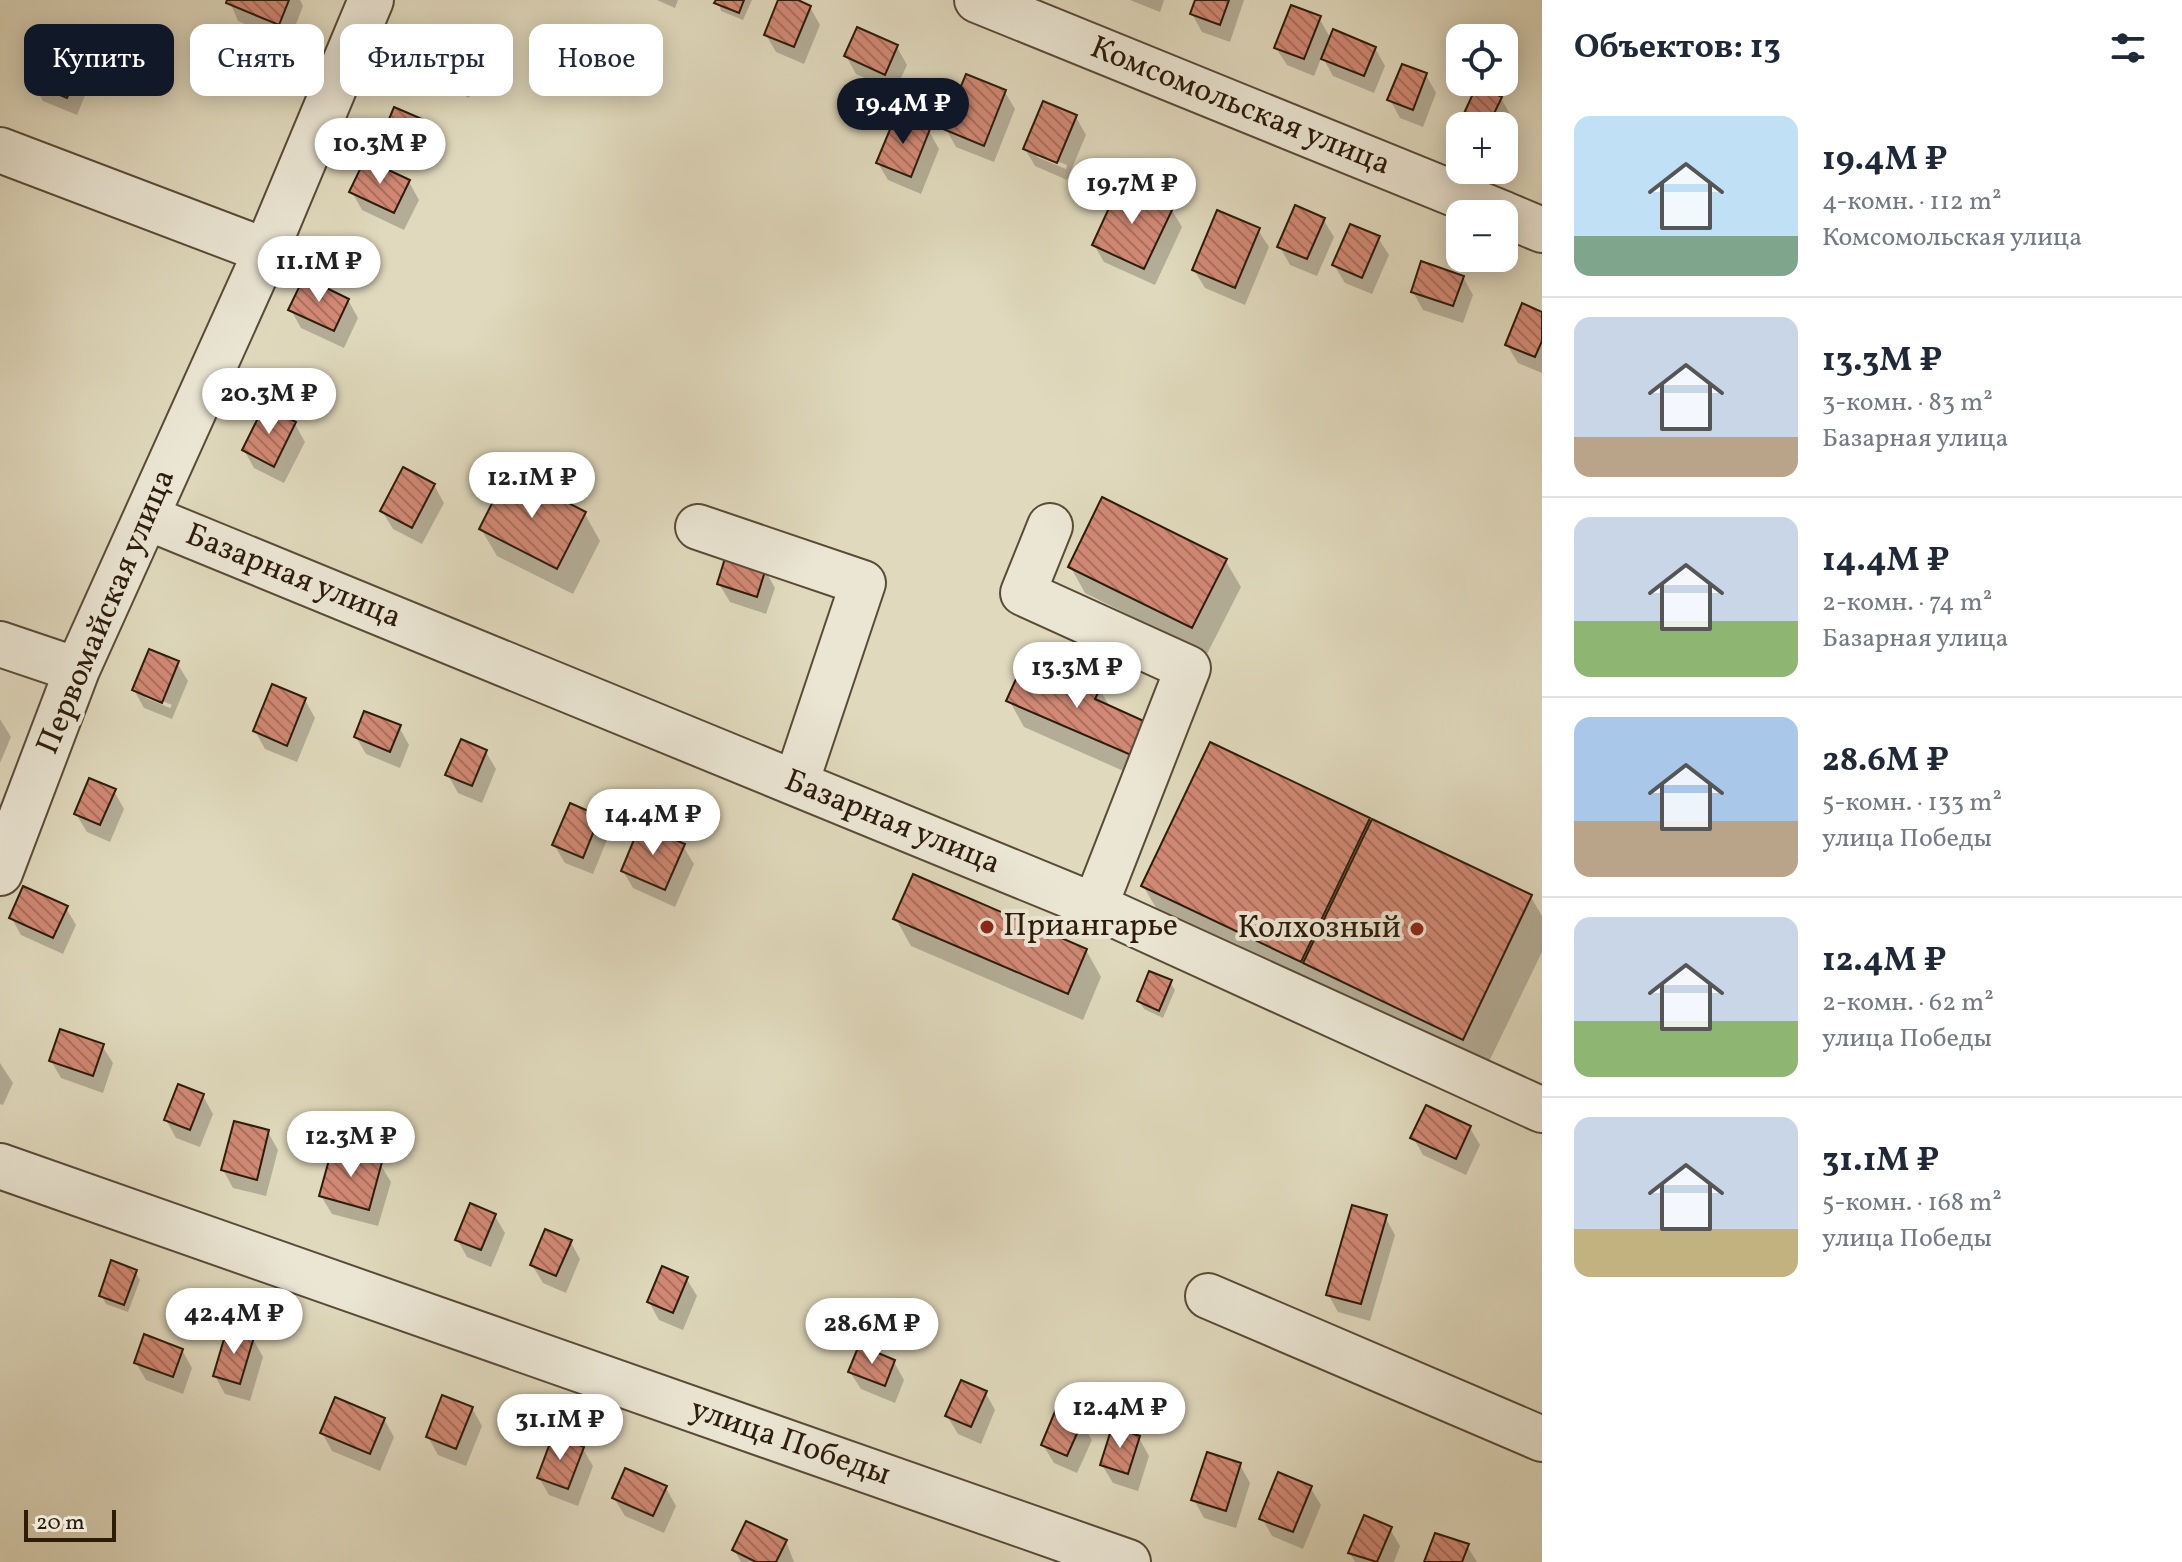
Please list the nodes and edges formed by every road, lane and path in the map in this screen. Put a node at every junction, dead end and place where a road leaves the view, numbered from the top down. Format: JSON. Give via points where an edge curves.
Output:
{"nodes":[{"id":1,"x":371,"y":0,"type":"edge"},
{"id":2,"x":977,"y":0,"type":"edge"},
{"id":3,"x":0,"y":150,"type":"edge"},
{"id":4,"x":1470,"y":200,"type":"edge"},
{"id":5,"x":1518,"y":220,"type":"edge"},
{"id":6,"x":1542,"y":230,"type":"edge"},
{"id":7,"x":266,"y":251,"type":"junction"},
{"id":8,"x":146,"y":517,"type":"junction"},
{"id":9,"x":1050,"y":526,"type":"dead end"},
{"id":10,"x":698,"y":527,"type":"dead end"},
{"id":11,"x":0,"y":644,"type":"edge"},
{"id":12,"x":77,"y":670,"type":"junction"},
{"id":13,"x":796,"y":783,"type":"junction"},
{"id":14,"x":0,"y":873,"type":"edge"},
{"id":15,"x":1095,"y":906,"type":"junction"},
{"id":16,"x":1542,"y":1110,"type":"edge"},
{"id":17,"x":0,"y":1166,"type":"edge"},
{"id":18,"x":1208,"y":1296,"type":"dead end"},
{"id":19,"x":1542,"y":1439,"type":"edge"},
{"id":20,"x":1128,"y":1562,"type":"edge"}],
"edges":[{"from":1,"to":7,"type":"street","name":"Первомайская улица"},
{"from":2,"to":4,"type":"street","name":"Комсомольская улица"},
{"from":3,"to":7,"type":"street"},
{"from":5,"to":6,"type":"street","name":"Комсомольская улица"},
{"from":7,"to":8,"type":"street","name":"Первомайская улица"},
{"from":8,"to":12,"type":"street","name":"Первомайская улица"},
{"from":8,"to":13,"type":"street","name":"Базарная улица"},
{"from":9,"to":15,"type":"street","via":[[1023,593],[1188,668]]},
{"from":10,"to":13,"type":"street","via":[[863,583]]},
{"from":11,"to":12,"type":"street"},
{"from":12,"to":14,"type":"street","name":"Первомайская улица"},
{"from":13,"to":15,"type":"street","name":"Базарная улица"},
{"from":15,"to":16,"type":"street","name":"Базарная улица"},
{"from":17,"to":20,"type":"street","name":"улица Победы"},
{"from":18,"to":19,"type":"street"}]}
